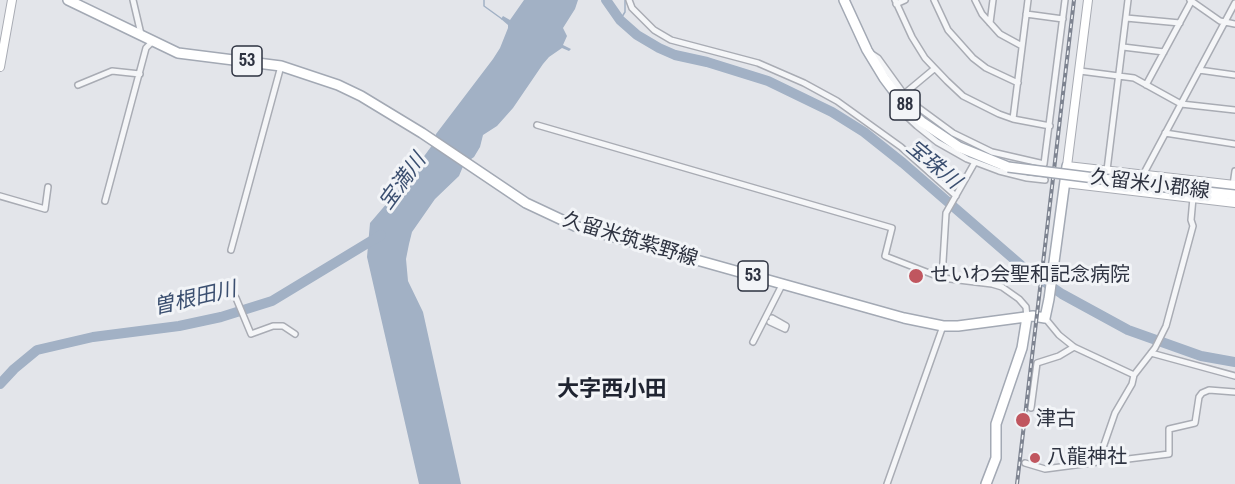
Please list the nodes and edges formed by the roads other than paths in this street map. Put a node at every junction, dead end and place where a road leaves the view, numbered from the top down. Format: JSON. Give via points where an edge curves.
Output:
{"nodes":[{"id":1,"x":12,"y":0,"type":"edge"},
{"id":2,"x":68,"y":0,"type":"edge"},
{"id":3,"x":133,"y":0,"type":"edge"},
{"id":4,"x":629,"y":0,"type":"edge"},
{"id":5,"x":844,"y":0,"type":"edge"},
{"id":6,"x":905,"y":0,"type":"edge"},
{"id":7,"x":934,"y":0,"type":"edge"},
{"id":8,"x":975,"y":0,"type":"edge"},
{"id":9,"x":993,"y":0,"type":"edge"},
{"id":10,"x":1028,"y":0,"type":"edge"},
{"id":11,"x":1065,"y":0,"type":"edge"},
{"id":12,"x":1088,"y":0,"type":"edge"},
{"id":13,"x":1128,"y":0,"type":"edge"},
{"id":14,"x":1192,"y":0,"type":"edge"},
{"id":15,"x":896,"y":2,"type":"edge"},
{"id":16,"x":1235,"y":3,"type":"edge"},
{"id":17,"x":1026,"y":14,"type":"junction"},
{"id":18,"x":1126,"y":18,"type":"junction"},
{"id":19,"x":1063,"y":19,"type":"junction"},
{"id":20,"x":990,"y":23,"type":"junction"},
{"id":21,"x":1180,"y":23,"type":"junction"},
{"id":22,"x":1224,"y":23,"type":"junction"},
{"id":23,"x":1235,"y":24,"type":"edge"},
{"id":24,"x":3,"y":29,"type":"edge"},
{"id":25,"x":141,"y":36,"type":"junction"},
{"id":26,"x":153,"y":41,"type":"junction"},
{"id":27,"x":1022,"y":46,"type":"junction"},
{"id":28,"x":1123,"y":47,"type":"junction"},
{"id":29,"x":1164,"y":52,"type":"junction"},
{"id":30,"x":281,"y":66,"type":"junction"},
{"id":31,"x":0,"y":67,"type":"edge"},
{"id":32,"x":934,"y":69,"type":"junction"},
{"id":33,"x":1199,"y":69,"type":"junction"},
{"id":34,"x":1080,"y":71,"type":"junction"},
{"id":35,"x":140,"y":74,"type":"junction"},
{"id":36,"x":1119,"y":75,"type":"junction"},
{"id":37,"x":1235,"y":75,"type":"edge"},
{"id":38,"x":1018,"y":83,"type":"junction"},
{"id":39,"x":78,"y":85,"type":"dead end"},
{"id":40,"x":1146,"y":85,"type":"junction"},
{"id":41,"x":901,"y":95,"type":"junction"},
{"id":42,"x":1181,"y":104,"type":"junction"},
{"id":43,"x":1235,"y":110,"type":"edge"},
{"id":44,"x":1013,"y":119,"type":"junction"},
{"id":45,"x":537,"y":125,"type":"dead end"},
{"id":46,"x":1050,"y":126,"type":"junction"},
{"id":47,"x":1165,"y":133,"type":"junction"},
{"id":48,"x":1235,"y":144,"type":"edge"},
{"id":49,"x":975,"y":162,"type":"junction"},
{"id":50,"x":1067,"y":166,"type":"junction"},
{"id":51,"x":1107,"y":170,"type":"junction"},
{"id":52,"x":1235,"y":171,"type":"edge"},
{"id":53,"x":1143,"y":175,"type":"junction"},
{"id":54,"x":1045,"y":180,"type":"dead end"},
{"id":55,"x":1065,"y":183,"type":"junction"},
{"id":56,"x":1234,"y":185,"type":"edge"},
{"id":57,"x":48,"y":186,"type":"dead end"},
{"id":58,"x":1142,"y":192,"type":"junction"},
{"id":59,"x":1195,"y":194,"type":"junction"},
{"id":60,"x":1235,"y":195,"type":"edge"},
{"id":61,"x":0,"y":196,"type":"edge"},
{"id":62,"x":955,"y":198,"type":"junction"},
{"id":63,"x":105,"y":201,"type":"dead end"},
{"id":64,"x":1235,"y":202,"type":"edge"},
{"id":65,"x":231,"y":250,"type":"dead end"},
{"id":66,"x":942,"y":278,"type":"junction"},
{"id":67,"x":782,"y":285,"type":"junction"},
{"id":68,"x":236,"y":298,"type":"dead end"},
{"id":69,"x":1027,"y":317,"type":"junction"},
{"id":70,"x":1045,"y":318,"type":"junction"},
{"id":71,"x":944,"y":326,"type":"junction"},
{"id":72,"x":295,"y":334,"type":"dead end"},
{"id":73,"x":753,"y":342,"type":"dead end"},
{"id":74,"x":1074,"y":346,"type":"junction"},
{"id":75,"x":1153,"y":350,"type":"junction"},
{"id":76,"x":1134,"y":375,"type":"junction"},
{"id":77,"x":1235,"y":376,"type":"edge"},
{"id":78,"x":1235,"y":392,"type":"edge"},
{"id":79,"x":1031,"y":408,"type":"dead end"},
{"id":80,"x":1101,"y":455,"type":"junction"},
{"id":81,"x":1025,"y":463,"type":"dead end"},
{"id":82,"x":887,"y":484,"type":"edge"},
{"id":83,"x":986,"y":484,"type":"edge"}],
"edges":[{"from":1,"to":24,"type":"main road"},
{"from":2,"to":25,"type":"main road","name":"久留米筑紫野線","number":"53"},
{"from":3,"to":25,"type":"street"},
{"from":4,"to":62,"type":"street","via":[[654,30],[671,40],[758,63],[837,101],[900,147]]},
{"from":5,"to":41,"type":"main road","name":"久留米小郡線","number":"88","via":[[867,50]]},
{"from":6,"to":15,"type":"street"},
{"from":7,"to":38,"type":"street","via":[[948,30],[973,58]]},
{"from":8,"to":20,"type":"street"},
{"from":9,"to":20,"type":"street"},
{"from":10,"to":17,"type":"street"},
{"from":11,"to":19,"type":"street"},
{"from":12,"to":34,"type":"main road"},
{"from":13,"to":18,"type":"street"},
{"from":14,"to":21,"type":"street"},
{"from":14,"to":22,"type":"street"},
{"from":15,"to":32,"type":"street","via":[[912,37]]},
{"from":16,"to":22,"type":"street"},
{"from":17,"to":19,"type":"street"},
{"from":17,"to":27,"type":"street"},
{"from":18,"to":21,"type":"street"},
{"from":18,"to":28,"type":"street"},
{"from":19,"to":46,"type":"street"},
{"from":20,"to":27,"type":"street"},
{"from":21,"to":29,"type":"street"},
{"from":22,"to":23,"type":"street"},
{"from":22,"to":33,"type":"street"},
{"from":24,"to":31,"type":"main road"},
{"from":25,"to":26,"type":"main road","name":"久留米筑紫野線","number":"53"},
{"from":26,"to":30,"type":"main road","name":"久留米筑紫野線","number":"53","via":[[187,55]]},
{"from":26,"to":35,"type":"street","via":[[146,48]]},
{"from":27,"to":38,"type":"street"},
{"from":28,"to":29,"type":"street"},
{"from":28,"to":36,"type":"street"},
{"from":29,"to":40,"type":"street"},
{"from":30,"to":65,"type":"street"},
{"from":30,"to":67,"type":"main road","name":"久留米筑紫野線","number":"53","via":[[361,96],[526,203],[575,225]]},
{"from":32,"to":41,"type":"street"},
{"from":32,"to":44,"type":"street","via":[[963,96]]},
{"from":33,"to":37,"type":"street"},
{"from":33,"to":42,"type":"street"},
{"from":34,"to":36,"type":"street"},
{"from":34,"to":50,"type":"main road"},
{"from":35,"to":39,"type":"street","via":[[112,71]]},
{"from":35,"to":63,"type":"street"},
{"from":36,"to":40,"type":"street"},
{"from":36,"to":51,"type":"street"},
{"from":38,"to":44,"type":"street"},
{"from":40,"to":42,"type":"street"},
{"from":41,"to":46,"type":"street","via":[[953,134],[992,152],[1044,164]]},
{"from":41,"to":49,"type":"street","via":[[903,113],[917,126],[937,142]]},
{"from":41,"to":59,"type":"main road","name":"久留米小郡線","number":"88","bridge":true,"via":[[915,116],[941,136],[1008,167]]},
{"from":42,"to":43,"type":"street"},
{"from":42,"to":47,"type":"street"},
{"from":44,"to":46,"type":"street"},
{"from":45,"to":66,"type":"street","via":[[892,228],[885,256]]},
{"from":47,"to":48,"type":"street"},
{"from":47,"to":53,"type":"street"},
{"from":49,"to":54,"type":"street"},
{"from":49,"to":62,"type":"street"},
{"from":50,"to":51,"type":"main road"},
{"from":50,"to":55,"type":"main road","name":"久留米小郡線"},
{"from":51,"to":53,"type":"main road"},
{"from":52,"to":56,"type":"street"},
{"from":53,"to":56,"type":"main road"},
{"from":53,"to":58,"type":"street"},
{"from":55,"to":58,"type":"main road"},
{"from":55,"to":70,"type":"main road","name":"久留米小郡線"},
{"from":57,"to":61,"type":"street","via":[[45,209]]},
{"from":58,"to":59,"type":"main road"},
{"from":59,"to":60,"type":"main road","name":"久留米小郡線","number":"88"},
{"from":59,"to":64,"type":"main road"},
{"from":59,"to":75,"type":"street","via":[[1193,226],[1166,326]]},
{"from":62,"to":66,"type":"street","via":[[948,210]]},
{"from":66,"to":69,"type":"street","via":[[1002,287],[1026,307]]},
{"from":67,"to":71,"type":"main road","name":"久留米筑紫野線","number":"53"},
{"from":67,"to":73,"type":"street"},
{"from":68,"to":72,"type":"street","via":[[251,334],[273,326],[283,326]]},
{"from":69,"to":70,"type":"main road"},
{"from":69,"to":71,"type":"main road","name":"久留米筑紫野線","number":"53"},
{"from":69,"to":83,"type":"main road","via":[[1022,348],[996,424],[996,458]]},
{"from":70,"to":74,"type":"street"},
{"from":71,"to":82,"type":"street"},
{"from":74,"to":76,"type":"street"},
{"from":74,"to":79,"type":"street","via":[[1037,363]]},
{"from":75,"to":76,"type":"street"},
{"from":75,"to":77,"type":"street"},
{"from":76,"to":80,"type":"street","via":[[1115,413]]},
{"from":78,"to":80,"type":"street","via":[[1202,393],[1195,423],[1169,429],[1169,454],[1128,459]]},
{"from":80,"to":81,"type":"street","via":[[1098,462],[1045,469]]}]}
